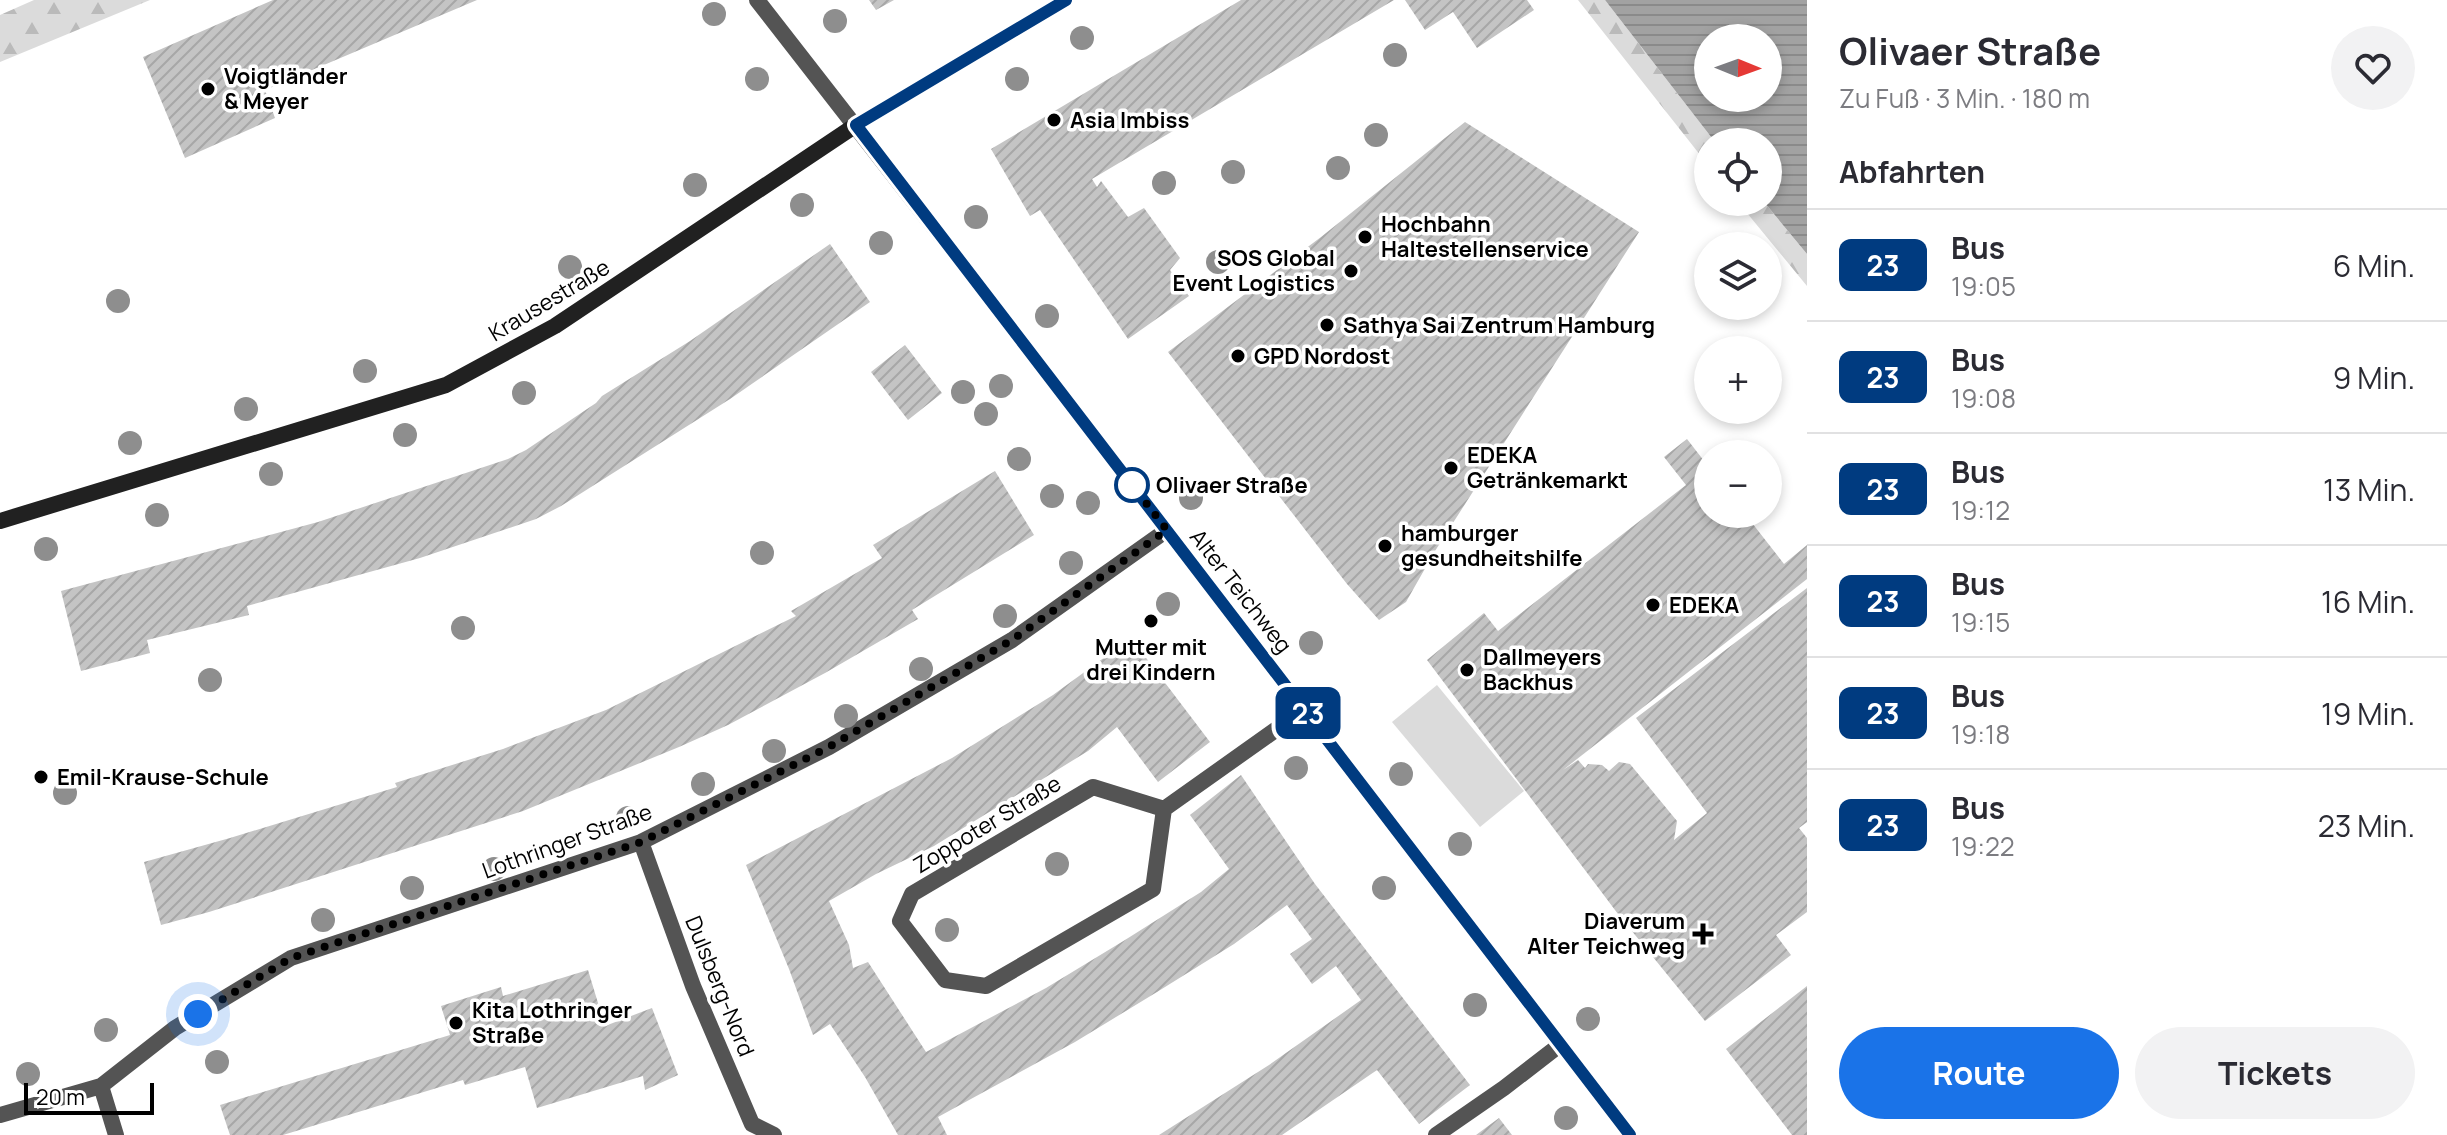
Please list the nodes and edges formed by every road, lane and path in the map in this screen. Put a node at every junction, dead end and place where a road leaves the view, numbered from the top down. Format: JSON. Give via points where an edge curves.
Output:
{"nodes":[{"id":1,"x":757,"y":0,"type":"edge"},
{"id":2,"x":1066,"y":0,"type":"edge"},
{"id":3,"x":856,"y":125,"type":"junction"},
{"id":4,"x":0,"y":521,"type":"edge"},
{"id":5,"x":1167,"y":530,"type":"junction"},
{"id":6,"x":1305,"y":709,"type":"junction"},
{"id":7,"x":1164,"y":809,"type":"junction"},
{"id":8,"x":641,"y":842,"type":"junction"},
{"id":9,"x":1561,"y":1044,"type":"junction"},
{"id":10,"x":101,"y":1086,"type":"junction"},
{"id":11,"x":0,"y":1115,"type":"edge"},
{"id":12,"x":116,"y":1135,"type":"edge"},
{"id":13,"x":774,"y":1135,"type":"edge"},
{"id":14,"x":1436,"y":1135,"type":"edge"},
{"id":15,"x":1630,"y":1135,"type":"edge"}],
"edges":[{"from":1,"to":3,"type":"street","name":"Alter Teichweg"},
{"from":2,"to":3,"type":"main road","name":"Krausestraße"},
{"from":3,"to":4,"type":"main road","name":"Krausestraße","via":[[555,326],[446,385]]},
{"from":3,"to":5,"type":"street","name":"Alter Teichweg"},
{"from":5,"to":6,"type":"street","name":"Alter Teichweg"},
{"from":5,"to":8,"type":"street","name":"Lothringer Straße","via":[[1012,640],[829,747]]},
{"from":6,"to":7,"type":"street"},
{"from":6,"to":9,"type":"street","name":"Alter Teichweg"},
{"from":7,"to":7,"type":"street","name":"Zoppoter Straße","via":[[1153,889],[986,986],[945,980],[900,921],[912,894],[1093,787]]},
{"from":8,"to":10,"type":"street","name":"Lothringer Straße","via":[[291,958],[175,1028]]},
{"from":8,"to":13,"type":"street","name":"Dulsberg-Nord","via":[[693,986],[752,1124]]},
{"from":9,"to":14,"type":"street"},
{"from":9,"to":15,"type":"street","name":"Alter Teichweg"},
{"from":10,"to":11,"type":"street","name":"Lothringer Straße"},
{"from":10,"to":12,"type":"street"}]}
